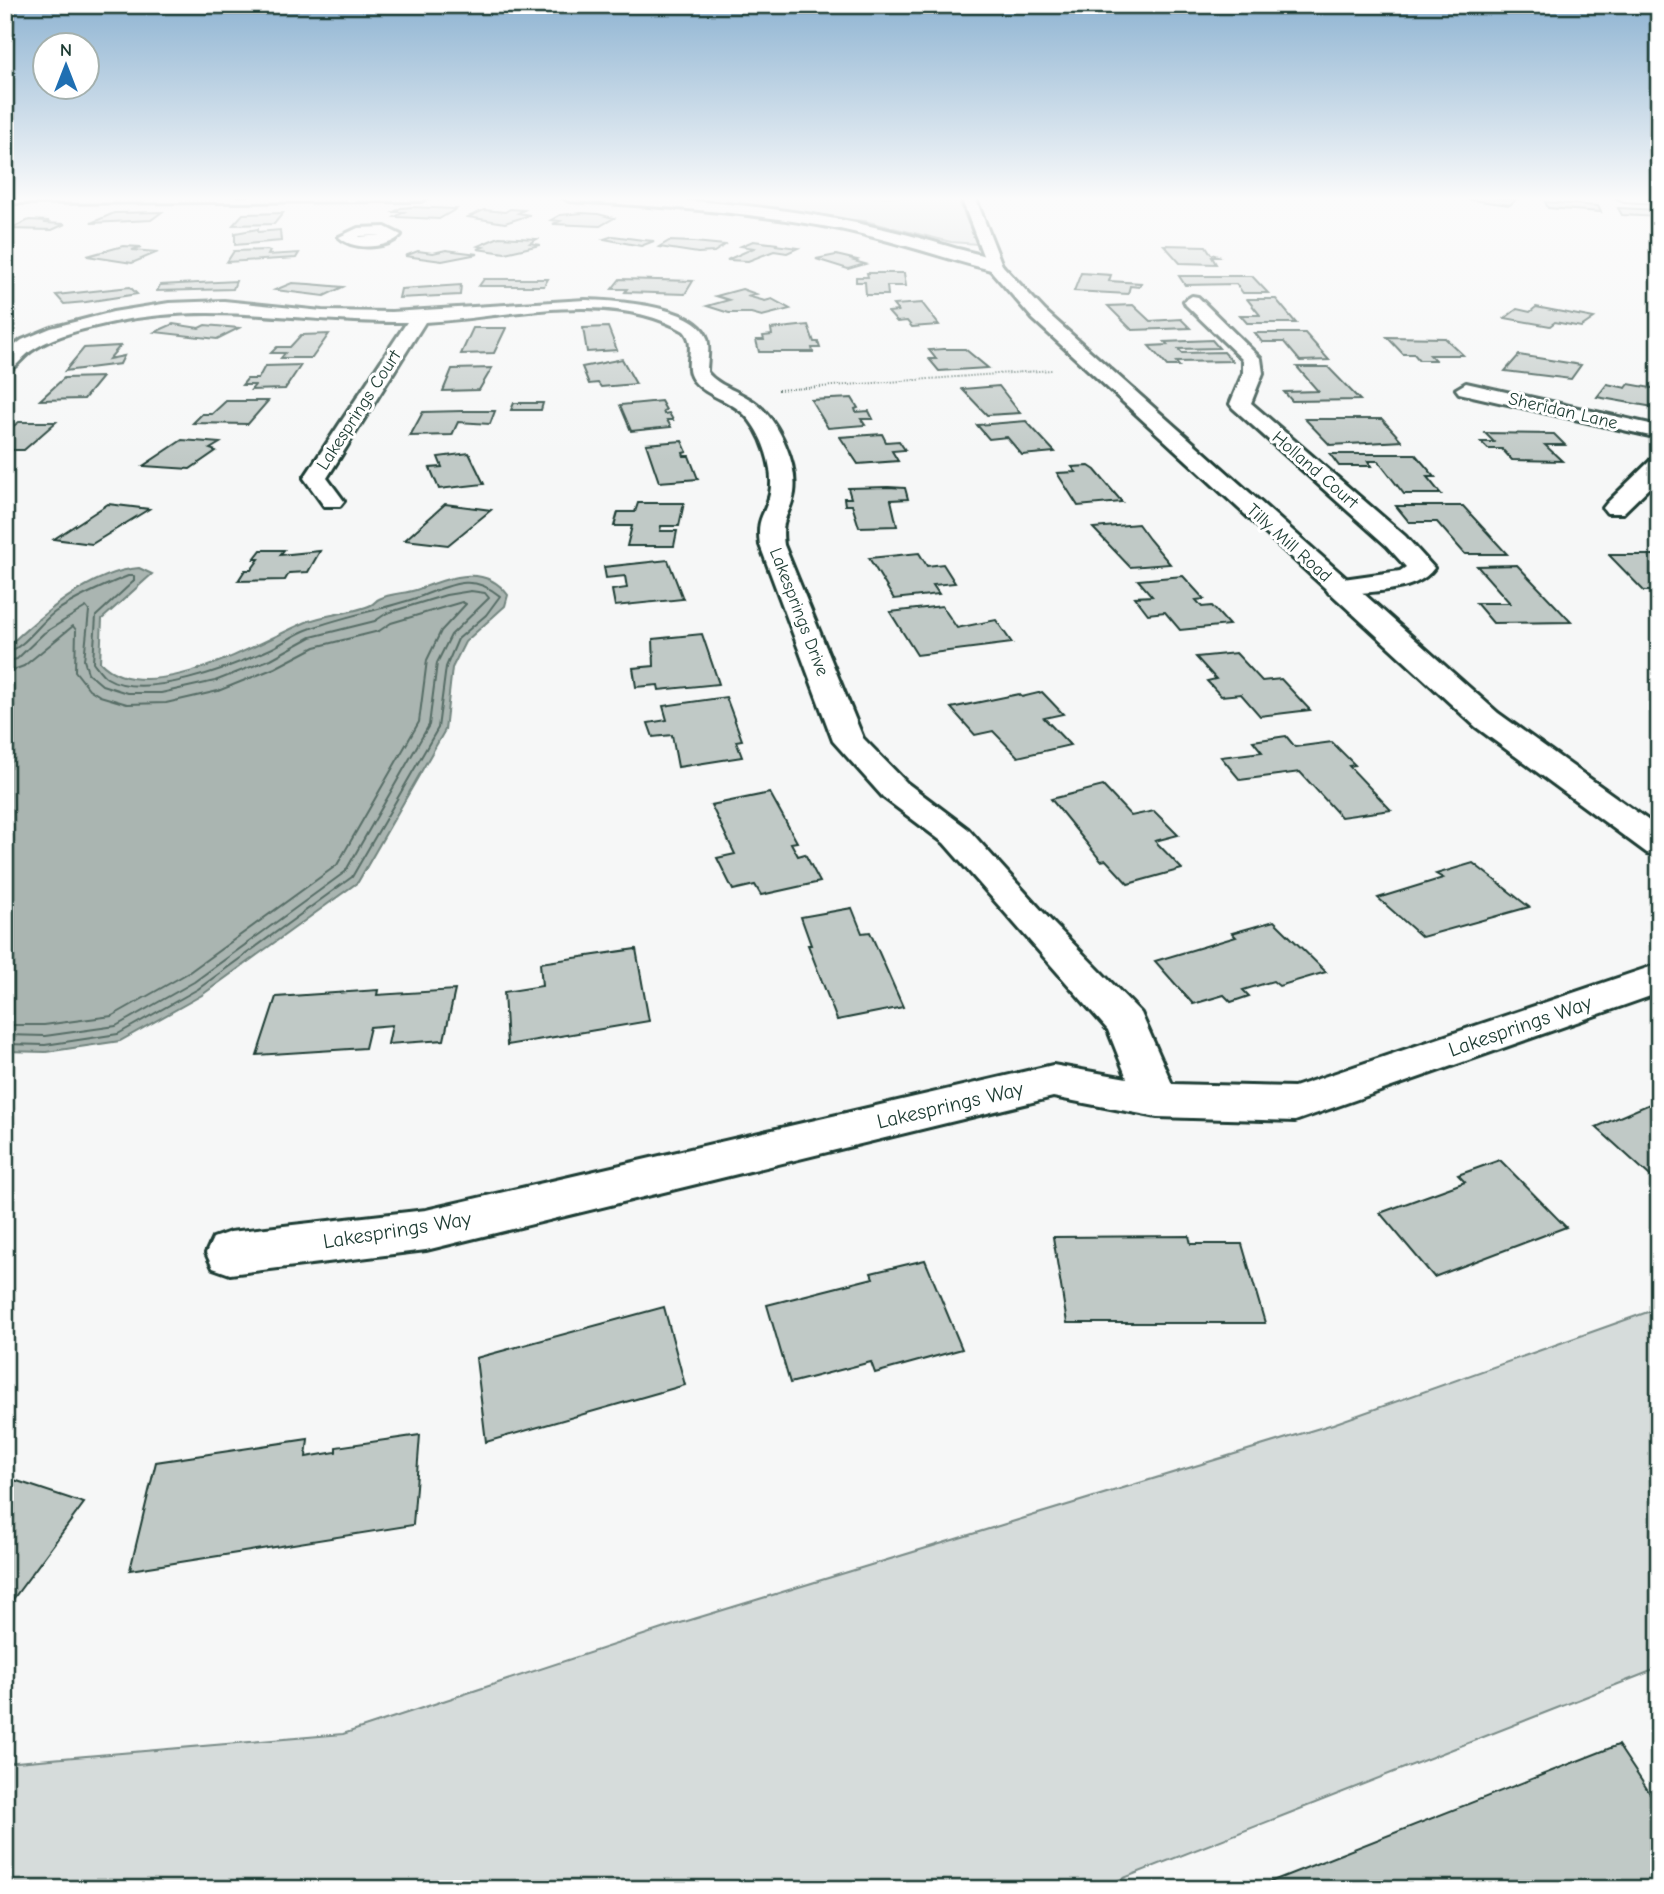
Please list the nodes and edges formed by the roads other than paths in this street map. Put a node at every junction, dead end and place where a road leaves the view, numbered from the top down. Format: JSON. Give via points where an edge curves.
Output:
{"nodes":[{"id":1,"x":1012,"y":285,"type":"edge"},
{"id":2,"x":1192,"y":302,"type":"dead end"},
{"id":3,"x":419,"y":317,"type":"junction"},
{"id":4,"x":5,"y":366,"type":"edge"},
{"id":5,"x":1466,"y":388,"type":"dead end"},
{"id":6,"x":1659,"y":432,"type":"edge"},
{"id":7,"x":1659,"y":465,"type":"edge"},
{"id":8,"x":332,"y":502,"type":"dead end"},
{"id":9,"x":1615,"y":508,"type":"dead end"},
{"id":10,"x":1338,"y":587,"type":"junction"},
{"id":11,"x":1659,"y":845,"type":"edge"},
{"id":12,"x":1659,"y":978,"type":"edge"},
{"id":13,"x":1157,"y":1100,"type":"junction"},
{"id":14,"x":230,"y":1252,"type":"dead end"}],
"edges":[{"from":1,"to":10,"type":"street","name":"Tilly Mill Road","via":[[1039,315]]},
{"from":2,"to":10,"type":"street","name":"Holland Court","via":[[1252,359],[1253,373],[1240,404],[1421,568],[1408,578]]},
{"from":3,"to":4,"type":"street","name":"Lakesprings Drive","via":[[308,315],[222,306],[154,310],[102,319],[33,340]]},
{"from":3,"to":8,"type":"street","name":"Lakesprings Court","via":[[315,478]]},
{"from":3,"to":13,"type":"street","name":"Lakesprings Drive","via":[[565,306],[617,308],[683,323],[698,334],[697,372],[751,410],[771,437],[782,473],[782,494],[769,525],[772,545],[849,741],[895,790],[956,836],[1126,1023]]},
{"from":5,"to":6,"type":"street","name":"Sheridan Lane"},
{"from":7,"to":9,"type":"street"},
{"from":10,"to":11,"type":"street","name":"Tilly Mill Road","via":[[1487,720]]},
{"from":12,"to":13,"type":"street","name":"Lakesprings Way","via":[[1295,1104]]},
{"from":13,"to":14,"type":"street","name":"Lakesprings Way","via":[[1053,1081],[426,1230]]}]}
